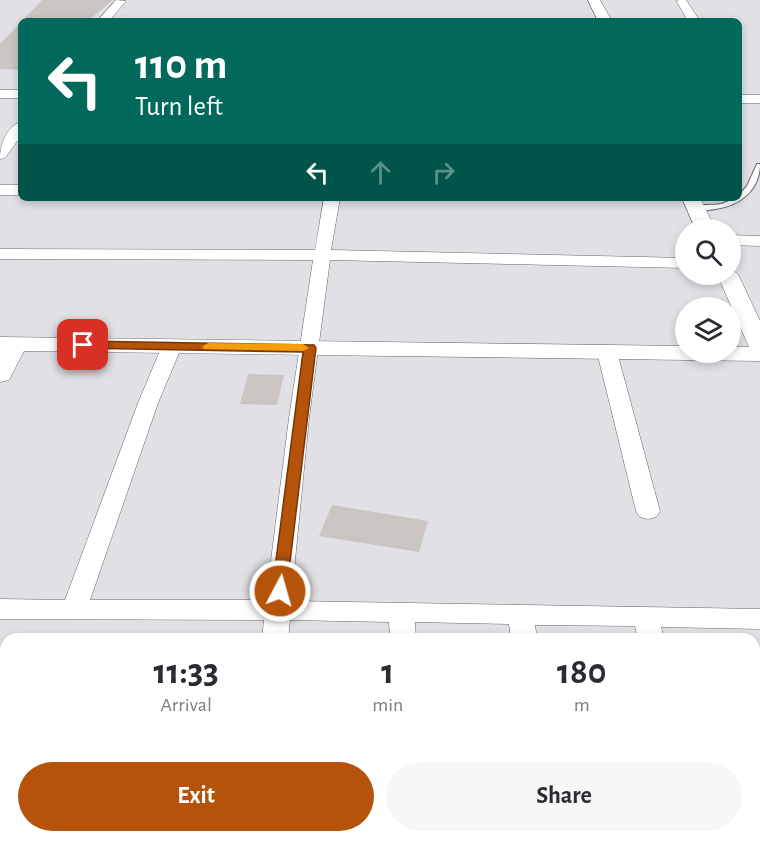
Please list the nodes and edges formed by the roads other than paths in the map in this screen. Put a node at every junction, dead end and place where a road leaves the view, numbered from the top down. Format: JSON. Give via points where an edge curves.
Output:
{"nodes":[{"id":1,"x":594,"y":0,"type":"edge"},
{"id":2,"x":121,"y":1,"type":"edge"},
{"id":3,"x":682,"y":2,"type":"dead end"},
{"id":4,"x":106,"y":18,"type":"edge"},
{"id":5,"x":603,"y":18,"type":"edge"},
{"id":6,"x":692,"y":18,"type":"edge"},
{"id":7,"x":0,"y":94,"type":"edge"},
{"id":8,"x":18,"y":94,"type":"edge"},
{"id":9,"x":742,"y":96,"type":"edge"},
{"id":10,"x":760,"y":99,"type":"edge"},
{"id":11,"x":18,"y":130,"type":"edge"},
{"id":12,"x":0,"y":155,"type":"edge"},
{"id":13,"x":760,"y":166,"type":"edge"},
{"id":14,"x":0,"y":189,"type":"edge"},
{"id":15,"x":18,"y":189,"type":"edge"},
{"id":16,"x":742,"y":196,"type":"edge"},
{"id":17,"x":331,"y":201,"type":"edge"},
{"id":18,"x":736,"y":201,"type":"edge"},
{"id":19,"x":694,"y":203,"type":"edge"},
{"id":20,"x":701,"y":219,"type":"edge"},
{"id":21,"x":741,"y":240,"type":"edge"},
{"id":22,"x":760,"y":241,"type":"edge"},
{"id":23,"x":0,"y":254,"type":"edge"},
{"id":24,"x":322,"y":255,"type":"junction"},
{"id":25,"x":675,"y":263,"type":"edge"},
{"id":26,"x":732,"y":285,"type":"edge"},
{"id":27,"x":8,"y":344,"type":"edge"},
{"id":28,"x":172,"y":346,"type":"junction"},
{"id":29,"x":760,"y":346,"type":"edge"},
{"id":30,"x":310,"y":348,"type":"junction"},
{"id":31,"x":608,"y":352,"type":"junction"},
{"id":32,"x":760,"y":354,"type":"edge"},
{"id":33,"x":0,"y":375,"type":"edge"},
{"id":34,"x":648,"y":512,"type":"dead end"},
{"id":35,"x":0,"y":609,"type":"edge"},
{"id":36,"x":74,"y":609,"type":"junction"},
{"id":37,"x":278,"y":610,"type":"junction"},
{"id":38,"x":402,"y":612,"type":"junction"},
{"id":39,"x":760,"y":619,"type":"edge"},
{"id":40,"x":522,"y":627,"type":"edge"},
{"id":41,"x":648,"y":628,"type":"edge"},
{"id":42,"x":276,"y":633,"type":"edge"},
{"id":43,"x":403,"y":633,"type":"edge"}],
"edges":[{"from":1,"to":5,"type":"street"},
{"from":2,"to":4,"type":"street"},
{"from":3,"to":6,"type":"street"},
{"from":7,"to":8,"type":"street"},
{"from":9,"to":10,"type":"street"},
{"from":11,"to":12,"type":"street"},
{"from":13,"to":16,"type":"lane","via":[[752,188]]},
{"from":14,"to":15,"type":"street"},
{"from":17,"to":24,"type":"street"},
{"from":18,"to":19,"type":"lane","via":[[716,208]]},
{"from":19,"to":20,"type":"street"},
{"from":21,"to":22,"type":"street"},
{"from":23,"to":24,"type":"street"},
{"from":24,"to":25,"type":"street"},
{"from":24,"to":30,"type":"street"},
{"from":26,"to":29,"type":"street"},
{"from":27,"to":28,"type":"street"},
{"from":27,"to":33,"type":"street"},
{"from":28,"to":30,"type":"street"},
{"from":28,"to":36,"type":"street"},
{"from":30,"to":31,"type":"street"},
{"from":30,"to":37,"type":"street"},
{"from":31,"to":32,"type":"street"},
{"from":31,"to":34,"type":"street"},
{"from":35,"to":36,"type":"street"},
{"from":36,"to":37,"type":"street"},
{"from":37,"to":38,"type":"street"},
{"from":37,"to":42,"type":"street"},
{"from":38,"to":40,"type":"street"},
{"from":38,"to":43,"type":"street"},
{"from":39,"to":41,"type":"street"},
{"from":40,"to":41,"type":"street"}]}
